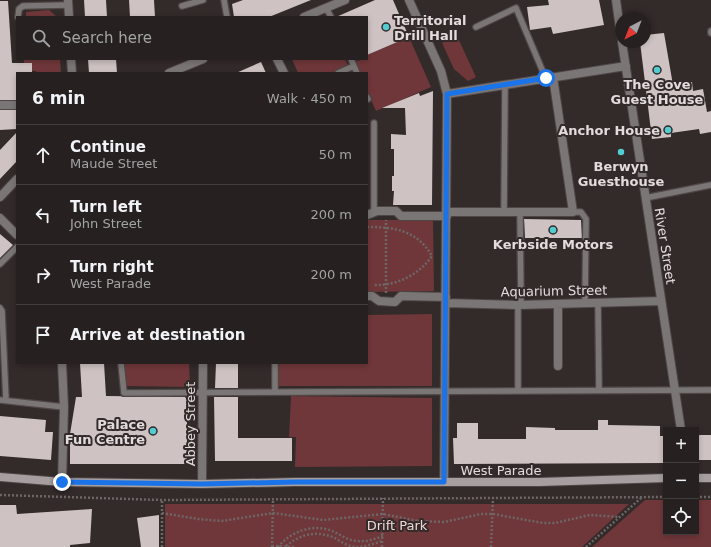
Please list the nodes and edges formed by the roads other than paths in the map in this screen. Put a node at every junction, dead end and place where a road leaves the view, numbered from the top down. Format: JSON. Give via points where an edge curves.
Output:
{"nodes":[{"id":1,"x":203,"y":0,"type":"edge"},
{"id":2,"x":224,"y":0,"type":"edge"},
{"id":3,"x":345,"y":0,"type":"edge"},
{"id":4,"x":409,"y":0,"type":"edge"},
{"id":5,"x":616,"y":0,"type":"edge"},
{"id":6,"x":68,"y":2,"type":"edge"},
{"id":7,"x":182,"y":6,"type":"dead end"},
{"id":8,"x":326,"y":8,"type":"junction"},
{"id":9,"x":618,"y":12,"type":"edge"},
{"id":10,"x":18,"y":16,"type":"edge"},
{"id":11,"x":69,"y":16,"type":"edge"},
{"id":12,"x":227,"y":16,"type":"edge"},
{"id":13,"x":306,"y":16,"type":"edge"},
{"id":14,"x":330,"y":16,"type":"edge"},
{"id":15,"x":476,"y":27,"type":"dead end"},
{"id":16,"x":623,"y":48,"type":"edge"},
{"id":17,"x":71,"y":60,"type":"edge"},
{"id":18,"x":201,"y":60,"type":"edge"},
{"id":19,"x":278,"y":60,"type":"edge"},
{"id":20,"x":351,"y":60,"type":"edge"},
{"id":21,"x":354,"y":66,"type":"junction"},
{"id":22,"x":626,"y":66,"type":"junction"},
{"id":23,"x":72,"y":72,"type":"edge"},
{"id":24,"x":172,"y":72,"type":"edge"},
{"id":25,"x":284,"y":72,"type":"edge"},
{"id":26,"x":340,"y":72,"type":"edge"},
{"id":27,"x":357,"y":72,"type":"edge"},
{"id":28,"x":550,"y":78,"type":"junction"},
{"id":29,"x":505,"y":85,"type":"junction"},
{"id":30,"x":447,"y":94,"type":"junction"},
{"id":31,"x":0,"y":105,"type":"edge"},
{"id":32,"x":16,"y":105,"type":"edge"},
{"id":33,"x":374,"y":123,"type":"dead end"},
{"id":34,"x":16,"y":181,"type":"edge"},
{"id":35,"x":711,"y":185,"type":"edge"},
{"id":36,"x":0,"y":197,"type":"edge"},
{"id":37,"x":645,"y":198,"type":"junction"},
{"id":38,"x":504,"y":212,"type":"junction"},
{"id":39,"x":520,"y":212,"type":"junction"},
{"id":40,"x":573,"y":212,"type":"junction"},
{"id":41,"x":370,"y":214,"type":"edge"},
{"id":42,"x":447,"y":214,"type":"junction"},
{"id":43,"x":0,"y":218,"type":"edge"},
{"id":44,"x":16,"y":235,"type":"edge"},
{"id":45,"x":16,"y":248,"type":"edge"},
{"id":46,"x":0,"y":264,"type":"edge"},
{"id":47,"x":368,"y":296,"type":"edge"},
{"id":48,"x":446,"y":300,"type":"junction"},
{"id":49,"x":661,"y":301,"type":"junction"},
{"id":50,"x":585,"y":303,"type":"junction"},
{"id":51,"x":598,"y":303,"type":"junction"},
{"id":52,"x":519,"y":304,"type":"junction"},
{"id":53,"x":558,"y":304,"type":"junction"},
{"id":54,"x":0,"y":308,"type":"edge"},
{"id":55,"x":62,"y":364,"type":"edge"},
{"id":56,"x":121,"y":364,"type":"edge"},
{"id":57,"x":203,"y":364,"type":"edge"},
{"id":58,"x":275,"y":364,"type":"edge"},
{"id":59,"x":558,"y":366,"type":"dead end"},
{"id":60,"x":599,"y":390,"type":"junction"},
{"id":61,"x":676,"y":390,"type":"junction"},
{"id":62,"x":711,"y":390,"type":"edge"},
{"id":63,"x":202,"y":391,"type":"junction"},
{"id":64,"x":275,"y":391,"type":"junction"},
{"id":65,"x":445,"y":391,"type":"junction"},
{"id":66,"x":518,"y":391,"type":"junction"},
{"id":67,"x":3,"y":400,"type":"edge"},
{"id":68,"x":64,"y":407,"type":"junction"},
{"id":69,"x":681,"y":427,"type":"edge"},
{"id":70,"x":0,"y":477,"type":"edge"},
{"id":71,"x":663,"y":478,"type":"edge"},
{"id":72,"x":699,"y":478,"type":"edge"},
{"id":73,"x":711,"y":478,"type":"edge"},
{"id":74,"x":62,"y":482,"type":"junction"},
{"id":75,"x":444,"y":482,"type":"junction"},
{"id":76,"x":202,"y":484,"type":"junction"}],
"edges":[{"from":1,"to":7,"type":"lane"},
{"from":2,"to":12,"type":"lane"},
{"from":3,"to":8,"type":"street"},
{"from":4,"to":30,"type":"street","via":[[441,71]]},
{"from":5,"to":9,"type":"street"},
{"from":6,"to":10,"type":"lane","via":[[23,6],[19,8]]},
{"from":6,"to":11,"type":"street"},
{"from":8,"to":13,"type":"street"},
{"from":8,"to":14,"type":"lane"},
{"from":15,"to":28,"type":"lane","via":[[516,8]]},
{"from":16,"to":22,"type":"street","name":"River Street"},
{"from":17,"to":23,"type":"street"},
{"from":18,"to":24,"type":"street"},
{"from":19,"to":25,"type":"street"},
{"from":20,"to":21,"type":"lane"},
{"from":21,"to":26,"type":"lane"},
{"from":21,"to":27,"type":"lane"},
{"from":22,"to":28,"type":"street"},
{"from":22,"to":37,"type":"street","name":"River Street"},
{"from":28,"to":29,"type":"street"},
{"from":28,"to":40,"type":"street"},
{"from":29,"to":30,"type":"street"},
{"from":29,"to":38,"type":"lane"},
{"from":30,"to":42,"type":"street"},
{"from":31,"to":32,"type":"street"},
{"from":33,"to":41,"type":"lane"},
{"from":34,"to":36,"type":"street"},
{"from":35,"to":37,"type":"lane"},
{"from":37,"to":49,"type":"street","name":"River Street"},
{"from":38,"to":39,"type":"street"},
{"from":38,"to":42,"type":"street"},
{"from":39,"to":40,"type":"street"},
{"from":39,"to":52,"type":"lane"},
{"from":40,"to":50,"type":"lane","via":[[581,212],[586,219]]},
{"from":41,"to":42,"type":"street","via":[[386,211],[396,212],[401,216]]},
{"from":42,"to":48,"type":"street"},
{"from":43,"to":44,"type":"street"},
{"from":45,"to":46,"type":"lane"},
{"from":47,"to":48,"type":"street","name":"Aquarium Street","via":[[386,302],[395,302],[401,296]]},
{"from":48,"to":52,"type":"street","name":"Aquarium Street"},
{"from":48,"to":65,"type":"street"},
{"from":49,"to":51,"type":"street","name":"Aquarium Street"},
{"from":49,"to":61,"type":"street","name":"River Street"},
{"from":50,"to":51,"type":"street","name":"Aquarium Street"},
{"from":50,"to":53,"type":"street","name":"Aquarium Street"},
{"from":51,"to":60,"type":"lane"},
{"from":52,"to":53,"type":"street","name":"Aquarium Street"},
{"from":52,"to":66,"type":"lane"},
{"from":53,"to":59,"type":"street"},
{"from":54,"to":67,"type":"lane"},
{"from":55,"to":68,"type":"street"},
{"from":56,"to":63,"type":"lane","via":[[124,393]]},
{"from":57,"to":63,"type":"street","name":"Abbey Street"},
{"from":58,"to":64,"type":"lane"},
{"from":60,"to":61,"type":"lane"},
{"from":60,"to":66,"type":"lane"},
{"from":61,"to":62,"type":"lane"},
{"from":61,"to":69,"type":"street","name":"River Street"},
{"from":63,"to":64,"type":"lane"},
{"from":63,"to":76,"type":"street","name":"Abbey Street"},
{"from":64,"to":65,"type":"lane"},
{"from":65,"to":66,"type":"lane"},
{"from":65,"to":75,"type":"street"},
{"from":67,"to":68,"type":"lane"},
{"from":68,"to":74,"type":"street"},
{"from":70,"to":74,"type":"main road","name":"West Parade"},
{"from":71,"to":75,"type":"main road","name":"West Parade"},
{"from":72,"to":73,"type":"main road"},
{"from":74,"to":76,"type":"main road","name":"West Parade"},
{"from":75,"to":76,"type":"main road","name":"West Parade"}]}
